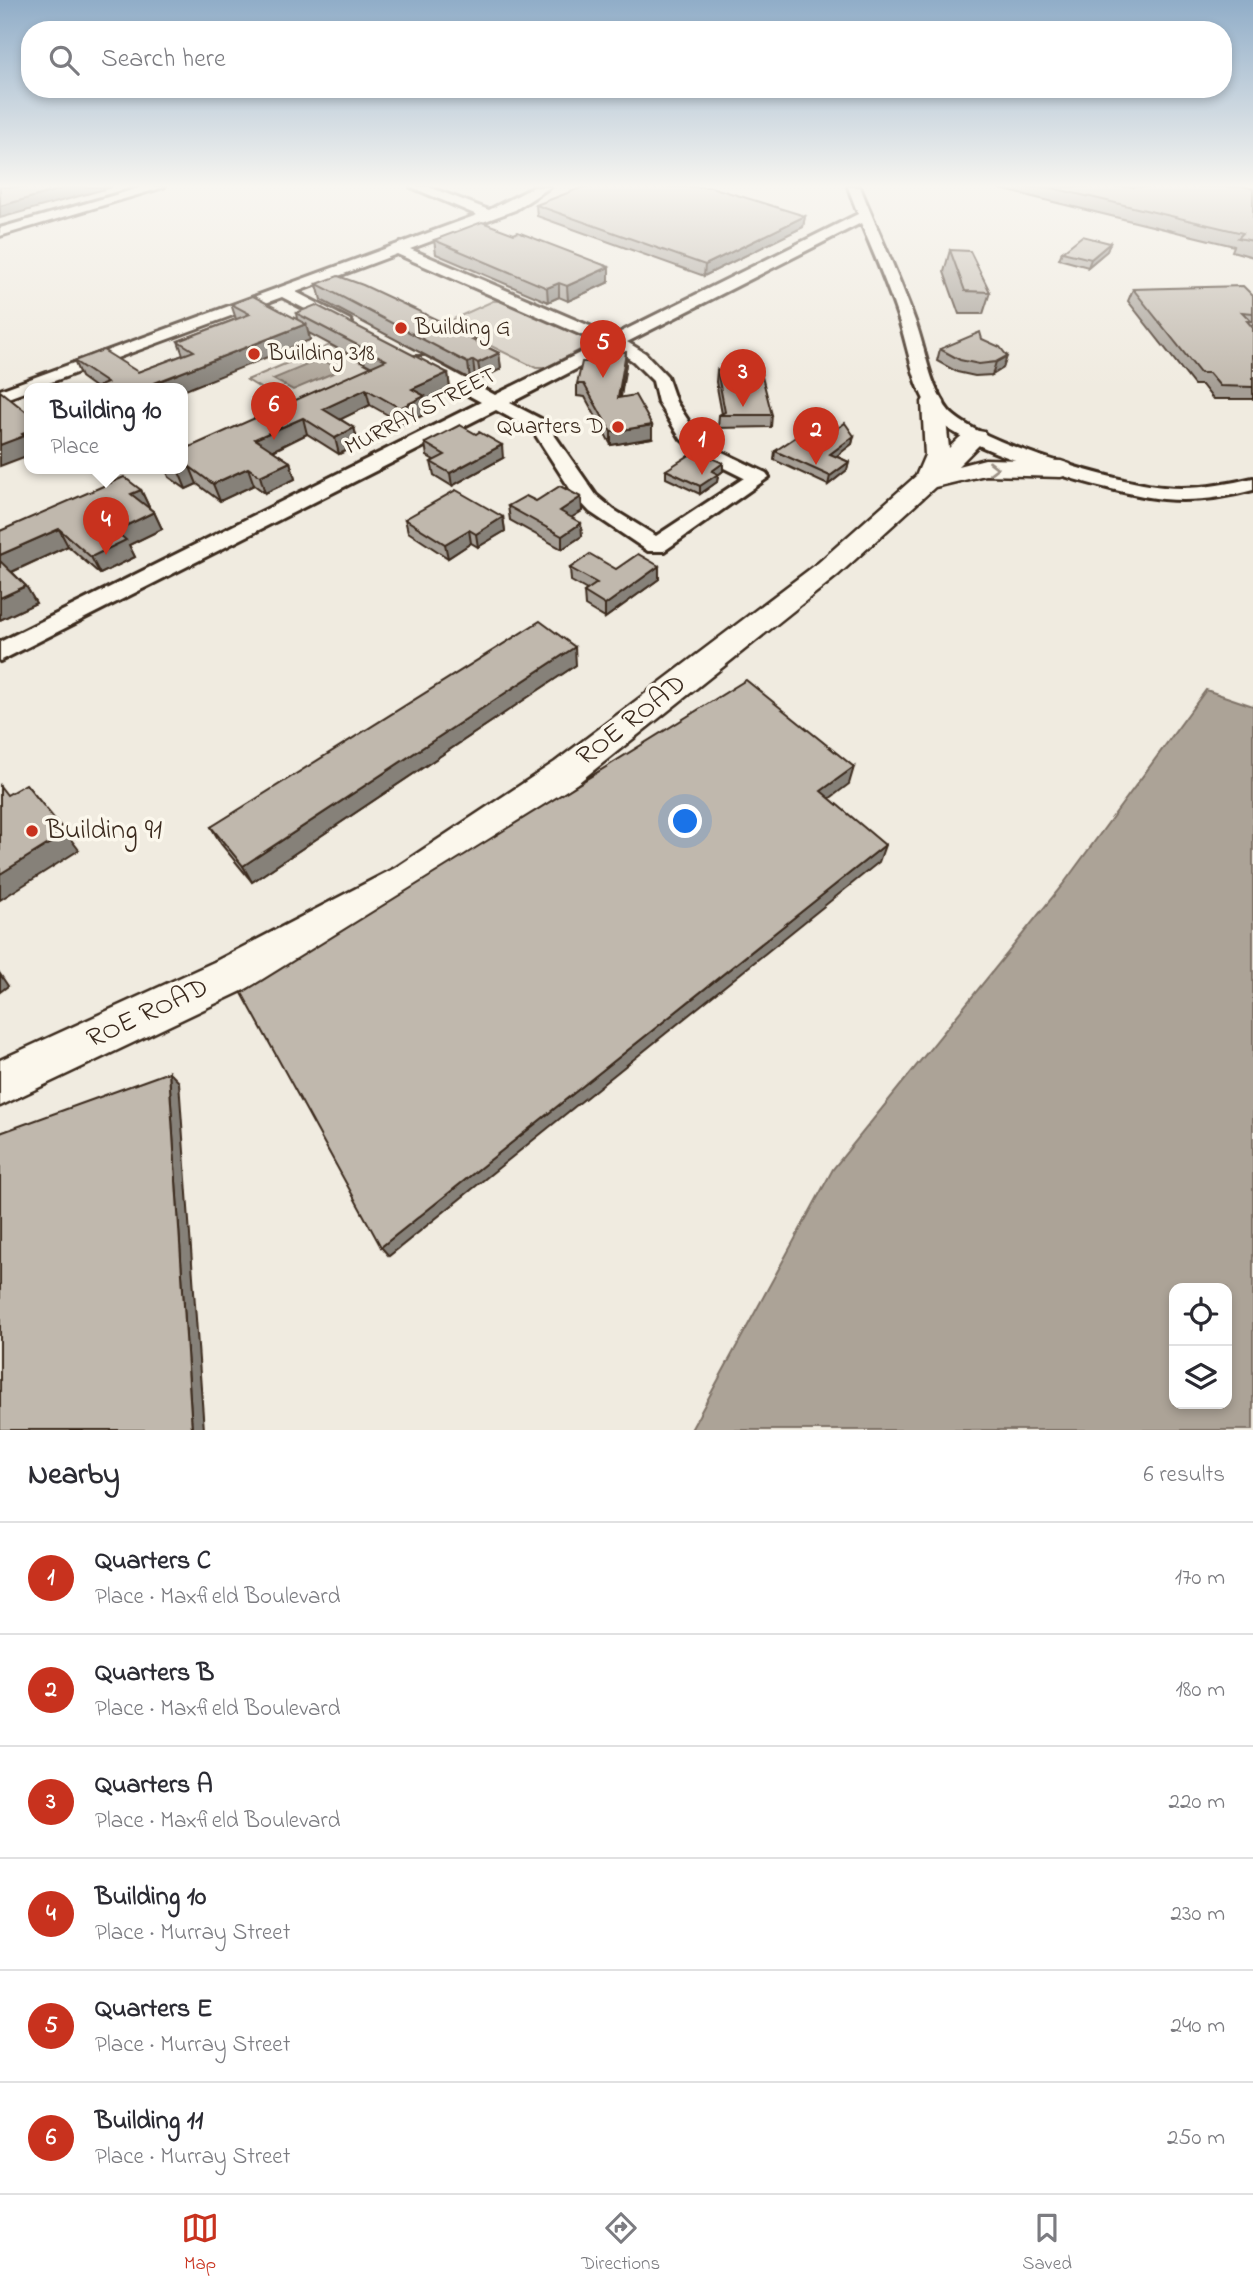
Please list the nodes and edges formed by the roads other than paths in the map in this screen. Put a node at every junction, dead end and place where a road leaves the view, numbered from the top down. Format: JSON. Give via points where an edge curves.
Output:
{"nodes":[{"id":1,"x":385,"y":254,"type":"edge"},
{"id":2,"x":409,"y":254,"type":"edge"},
{"id":3,"x":789,"y":254,"type":"edge"},
{"id":4,"x":880,"y":254,"type":"edge"},
{"id":5,"x":283,"y":291,"type":"junction"},
{"id":6,"x":364,"y":333,"type":"edge"},
{"id":7,"x":612,"y":341,"type":"junction"},
{"id":8,"x":400,"y":351,"type":"edge"},
{"id":9,"x":35,"y":383,"type":"edge"},
{"id":10,"x":24,"y":387,"type":"edge"},
{"id":11,"x":0,"y":396,"type":"edge"},
{"id":12,"x":496,"y":401,"type":"junction"},
{"id":13,"x":933,"y":402,"type":"junction"},
{"id":14,"x":975,"y":437,"type":"junction"},
{"id":15,"x":1061,"y":469,"type":"junction"},
{"id":16,"x":927,"y":481,"type":"junction"},
{"id":17,"x":1253,"y":484,"type":"edge"},
{"id":18,"x":0,"y":652,"type":"edge"},
{"id":19,"x":0,"y":1083,"type":"edge"}],
"edges":[{"from":1,"to":5,"type":"street"},
{"from":2,"to":7,"type":"street"},
{"from":3,"to":7,"type":"street","name":"MURRAY STREET"},
{"from":4,"to":13,"type":"street"},
{"from":5,"to":6,"type":"street"},
{"from":5,"to":9,"type":"street"},
{"from":7,"to":12,"type":"street","name":"MURRAY STREET"},
{"from":7,"to":12,"type":"street","via":[[655,372],[688,435],[708,452],[759,477],[656,547],[596,507],[547,434]]},
{"from":8,"to":12,"type":"street"},
{"from":10,"to":11,"type":"street"},
{"from":12,"to":18,"type":"street","name":"MURRAY STREET"},
{"from":13,"to":14,"type":"street","via":[[943,416]]},
{"from":13,"to":16,"type":"main road","via":[[937,455]]},
{"from":14,"to":15,"type":"street"},
{"from":14,"to":16,"type":"main road","name":"ROE ROAD"},
{"from":16,"to":15,"type":"main road","one_way":true,"via":[[985,467]]},
{"from":15,"to":17,"type":"street","via":[[1102,482],[1171,494]]},
{"from":16,"to":19,"type":"main road","name":"ROE ROAD","via":[[828,569],[567,772],[409,880],[232,974]]}]}
